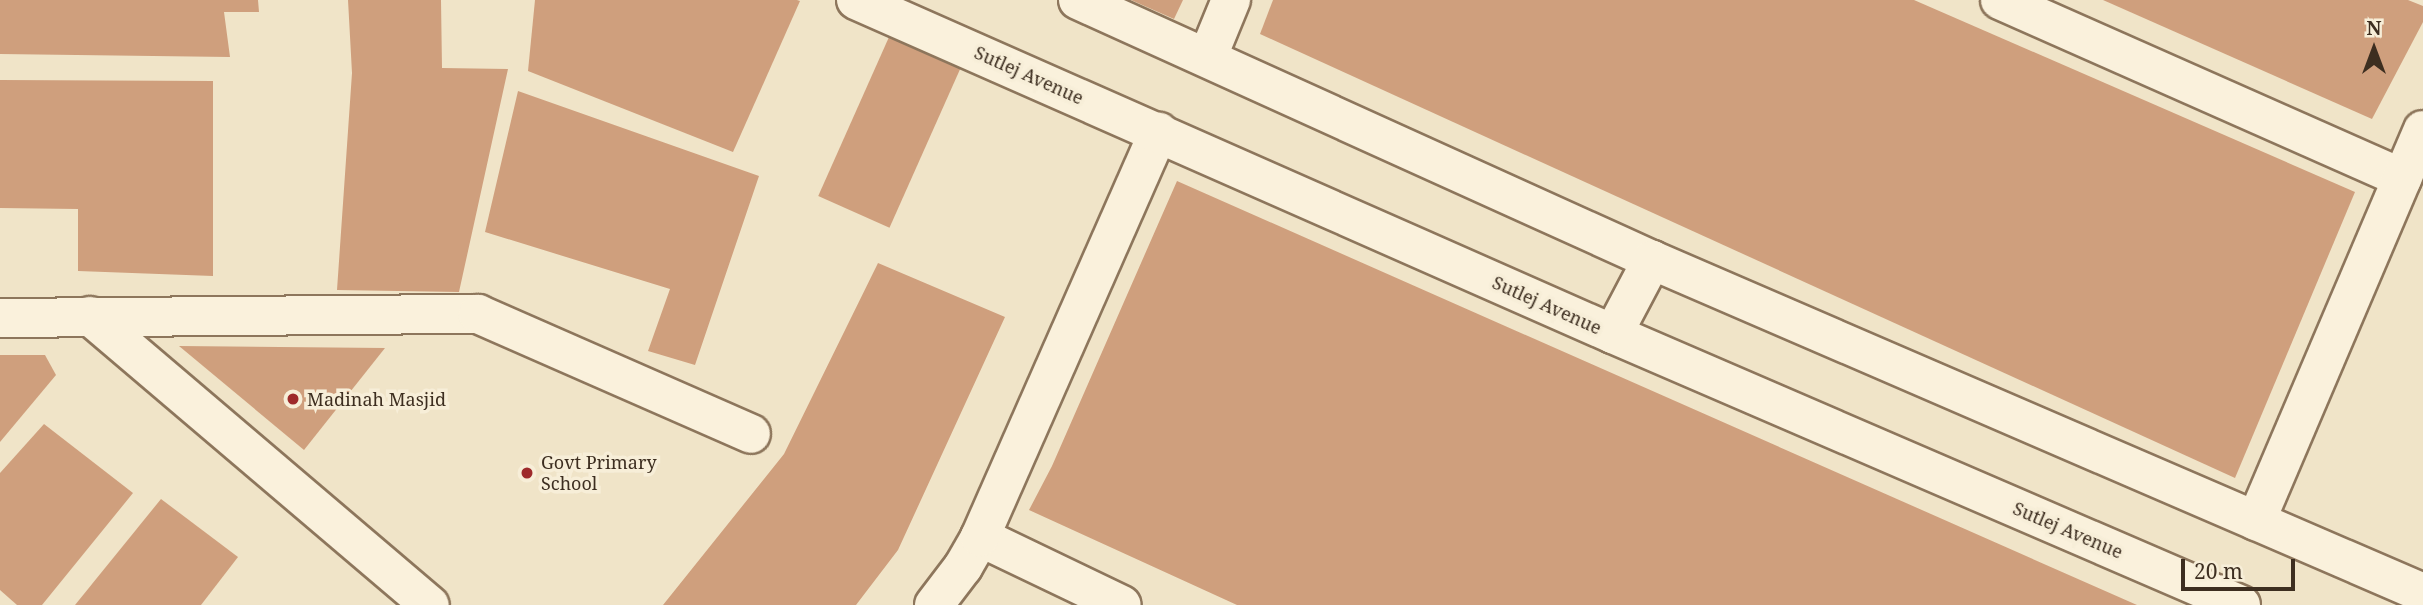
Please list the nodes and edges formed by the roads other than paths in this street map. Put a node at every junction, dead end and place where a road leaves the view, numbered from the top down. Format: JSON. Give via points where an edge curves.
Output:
{"nodes":[{"id":1,"x":856,"y":0,"type":"edge"},
{"id":2,"x":1079,"y":0,"type":"edge"},
{"id":3,"x":1231,"y":0,"type":"edge"},
{"id":4,"x":2000,"y":0,"type":"edge"},
{"id":5,"x":1208,"y":56,"type":"junction"},
{"id":6,"x":2423,"y":130,"type":"edge"},
{"id":7,"x":1159,"y":132,"type":"junction"},
{"id":8,"x":2402,"y":178,"type":"junction"},
{"id":9,"x":1652,"y":260,"type":"junction"},
{"id":10,"x":90,"y":316,"type":"junction"},
{"id":11,"x":0,"y":318,"type":"edge"},
{"id":12,"x":1613,"y":334,"type":"junction"},
{"id":13,"x":751,"y":434,"type":"dead end"},
{"id":14,"x":2256,"y":521,"type":"junction"},
{"id":15,"x":980,"y":537,"type":"junction"},
{"id":16,"x":2423,"y":593,"type":"edge"},
{"id":17,"x":430,"y":605,"type":"edge"},
{"id":18,"x":934,"y":605,"type":"edge"},
{"id":19,"x":1122,"y":605,"type":"edge"},
{"id":20,"x":2241,"y":605,"type":"edge"}],
"edges":[{"from":1,"to":7,"type":"street","name":"Sutlej Avenue"},
{"from":2,"to":5,"type":"street"},
{"from":3,"to":5,"type":"street"},
{"from":4,"to":8,"type":"street"},
{"from":5,"to":9,"type":"street"},
{"from":6,"to":8,"type":"street"},
{"from":7,"to":12,"type":"street","name":"Sutlej Avenue"},
{"from":7,"to":15,"type":"street"},
{"from":8,"to":14,"type":"street"},
{"from":9,"to":12,"type":"street"},
{"from":9,"to":14,"type":"street"},
{"from":10,"to":11,"type":"street"},
{"from":10,"to":13,"type":"street","via":[[478,314]]},
{"from":10,"to":17,"type":"street"},
{"from":12,"to":20,"type":"street","name":"Sutlej Avenue"},
{"from":14,"to":16,"type":"street"},
{"from":15,"to":18,"type":"street"},
{"from":15,"to":19,"type":"street"}]}
